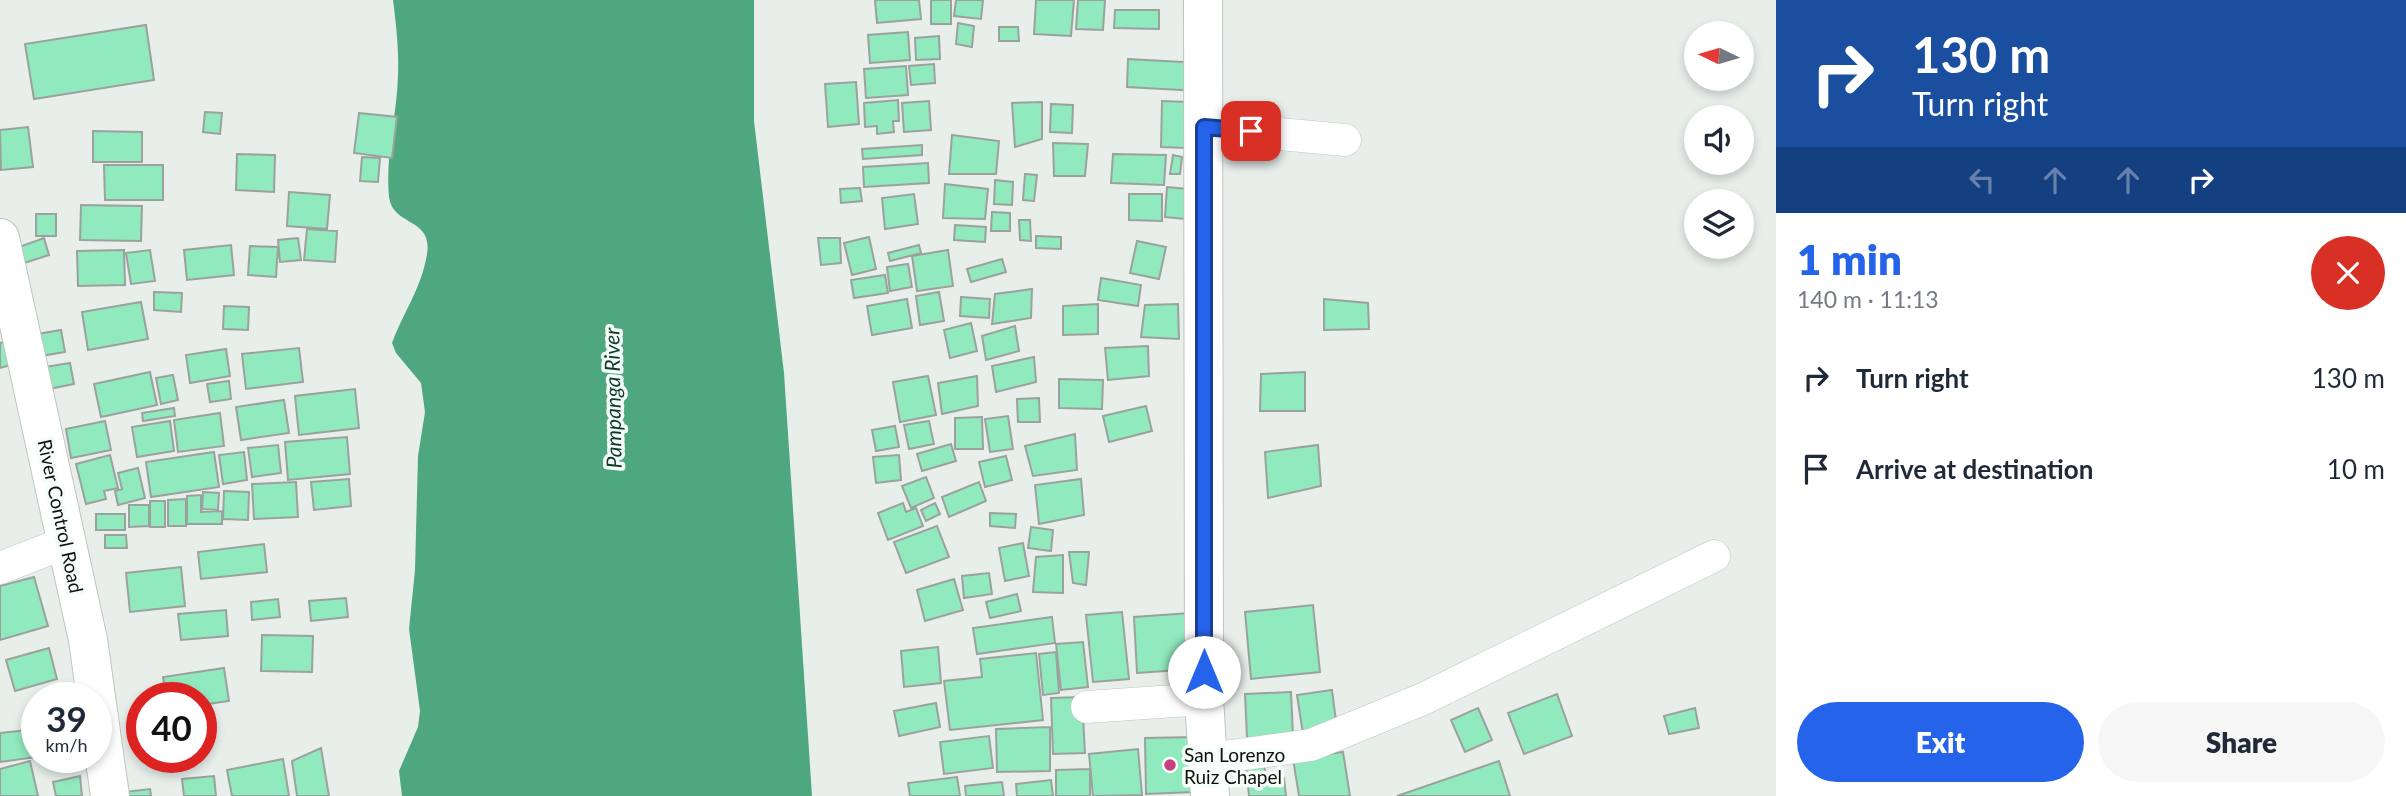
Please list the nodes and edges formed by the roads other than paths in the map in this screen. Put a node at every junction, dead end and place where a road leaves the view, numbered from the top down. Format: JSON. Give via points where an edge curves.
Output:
{"nodes":[{"id":1,"x":1203,"y":0,"type":"edge"},
{"id":2,"x":1204,"y":127,"type":"junction"},
{"id":3,"x":1345,"y":140,"type":"dead end"},
{"id":4,"x":0,"y":238,"type":"edge"},
{"id":5,"x":67,"y":542,"type":"junction"},
{"id":6,"x":1714,"y":556,"type":"dead end"},
{"id":7,"x":0,"y":568,"type":"edge"},
{"id":8,"x":1204,"y":699,"type":"junction"},
{"id":9,"x":1087,"y":707,"type":"dead end"},
{"id":10,"x":1208,"y":759,"type":"junction"},
{"id":11,"x":110,"y":796,"type":"edge"},
{"id":12,"x":1210,"y":796,"type":"edge"}],
"edges":[{"from":1,"to":2,"type":"street"},
{"from":2,"to":3,"type":"street"},
{"from":2,"to":8,"type":"street"},
{"from":4,"to":5,"type":"street","name":"River Control Road"},
{"from":5,"to":7,"type":"street"},
{"from":5,"to":11,"type":"street","name":"River Control Road","via":[[88,640]]},
{"from":6,"to":10,"type":"street","via":[[1423,698],[1311,745]]},
{"from":8,"to":9,"type":"street"},
{"from":8,"to":10,"type":"street"},
{"from":10,"to":12,"type":"street"}]}
